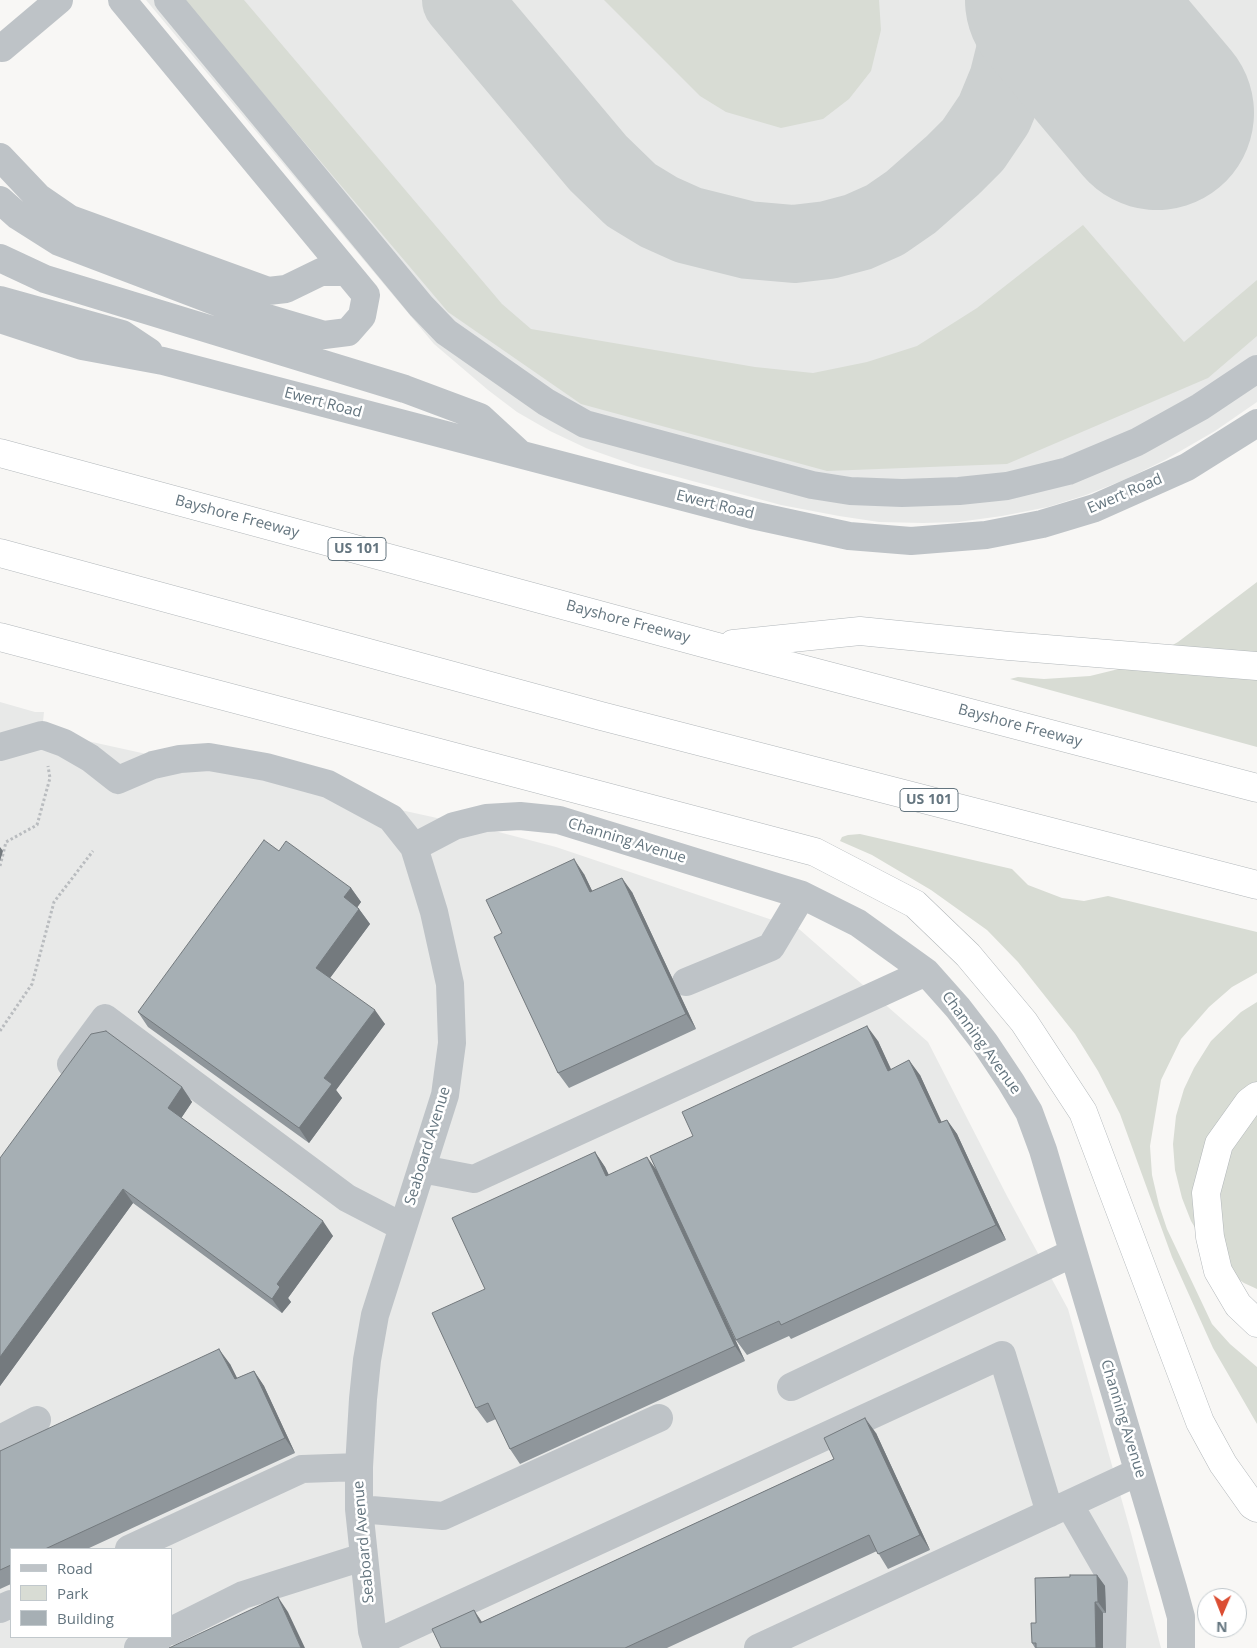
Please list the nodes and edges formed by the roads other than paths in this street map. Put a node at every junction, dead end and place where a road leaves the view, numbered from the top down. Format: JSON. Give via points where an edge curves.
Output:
{"nodes":[{"id":1,"x":59,"y":0,"type":"edge"},
{"id":2,"x":122,"y":0,"type":"edge"},
{"id":3,"x":168,"y":0,"type":"edge"},
{"id":4,"x":2,"y":48,"type":"dead end"},
{"id":5,"x":0,"y":156,"type":"edge"},
{"id":6,"x":0,"y":200,"type":"edge"},
{"id":7,"x":0,"y":258,"type":"edge"},
{"id":8,"x":346,"y":272,"type":"junction"},
{"id":9,"x":0,"y":274,"type":"edge"},
{"id":10,"x":45,"y":279,"type":"junction"},
{"id":11,"x":0,"y":300,"type":"edge"},
{"id":12,"x":0,"y":319,"type":"edge"},
{"id":13,"x":0,"y":339,"type":"edge"},
{"id":14,"x":163,"y":361,"type":"junction"},
{"id":15,"x":1257,"y":369,"type":"edge"},
{"id":16,"x":1257,"y":423,"type":"edge"},
{"id":17,"x":0,"y":454,"type":"edge"},
{"id":18,"x":521,"y":454,"type":"junction"},
{"id":19,"x":0,"y":553,"type":"edge"},
{"id":20,"x":0,"y":637,"type":"edge"},
{"id":21,"x":714,"y":646,"type":"junction"},
{"id":22,"x":1257,"y":666,"type":"edge"},
{"id":23,"x":0,"y":747,"type":"edge"},
{"id":24,"x":1142,"y":758,"type":"junction"},
{"id":25,"x":1257,"y":774,"type":"edge"},
{"id":26,"x":1257,"y":788,"type":"edge"},
{"id":27,"x":414,"y":847,"type":"junction"},
{"id":28,"x":1257,"y":885,"type":"edge"},
{"id":29,"x":802,"y":895,"type":"junction"},
{"id":30,"x":926,"y":972,"type":"junction"},
{"id":31,"x":686,"y":982,"type":"dead end"},
{"id":32,"x":58,"y":1082,"type":"edge"},
{"id":33,"x":1257,"y":1096,"type":"edge"},
{"id":34,"x":422,"y":1169,"type":"junction"},
{"id":35,"x":403,"y":1227,"type":"junction"},
{"id":36,"x":1073,"y":1253,"type":"junction"},
{"id":37,"x":1257,"y":1323,"type":"edge"},
{"id":38,"x":791,"y":1387,"type":"dead end"},
{"id":39,"x":660,"y":1418,"type":"dead end"},
{"id":40,"x":37,"y":1420,"type":"dead end"},
{"id":41,"x":0,"y":1439,"type":"edge"},
{"id":42,"x":359,"y":1467,"type":"junction"},
{"id":43,"x":1138,"y":1472,"type":"junction"},
{"id":44,"x":1060,"y":1508,"type":"junction"},
{"id":45,"x":1257,"y":1508,"type":"edge"},
{"id":46,"x":359,"y":1510,"type":"junction"},
{"id":47,"x":131,"y":1548,"type":"edge"},
{"id":48,"x":364,"y":1557,"type":"junction"},
{"id":49,"x":172,"y":1630,"type":"edge"},
{"id":50,"x":158,"y":1638,"type":"edge"},
{"id":51,"x":800,"y":1639,"type":"edge"},
{"id":52,"x":376,"y":1646,"type":"edge"},
{"id":53,"x":138,"y":1648,"type":"edge"},
{"id":54,"x":758,"y":1648,"type":"edge"},
{"id":55,"x":1112,"y":1648,"type":"edge"},
{"id":56,"x":1181,"y":1648,"type":"edge"}],
"edges":[{"from":1,"to":4,"type":"street"},
{"from":2,"to":8,"type":"street"},
{"from":3,"to":15,"type":"street","via":[[446,332],[546,402],[585,424],[812,485],[859,491],[959,491],[1007,486],[1068,471],[1137,442],[1200,407]]},
{"from":5,"to":8,"type":"street","via":[[38,197],[70,219],[268,291],[286,289],[321,272]]},
{"from":6,"to":8,"type":"street","via":[[18,216],[59,242],[230,307],[324,335],[348,332],[362,316],[366,295]]},
{"from":7,"to":10,"type":"street"},
{"from":9,"to":10,"type":"street","via":[[17,281]]},
{"from":10,"to":18,"type":"street","via":[[405,388],[480,417]]},
{"from":11,"to":14,"type":"street","name":"Ewert Road","via":[[122,334]]},
{"from":12,"to":14,"type":"street","name":"Ewert Road","via":[[82,346]]},
{"from":13,"to":14,"type":"street","name":"Ewert Road","via":[[86,362]]},
{"from":14,"to":18,"type":"street","name":"Ewert Road"},
{"from":16,"to":18,"type":"street","name":"Ewert Road","via":[[1187,468],[1095,508],[986,536],[911,541],[849,536],[761,517]]},
{"from":17,"to":21,"type":"highway","name":"Bayshore Freeway","number":"US 101"},
{"from":19,"to":28,"type":"highway","number":"US 101","via":[[592,713]]},
{"from":20,"to":45,"type":"highway","via":[[815,852],[915,904],[968,955],[1024,1022],[1083,1112],[1200,1422],[1223,1464]]},
{"from":21,"to":22,"type":"highway","via":[[860,631]]},
{"from":21,"to":24,"type":"highway","name":"Bayshore Freeway","number":"US 101"},
{"from":23,"to":27,"type":"street","name":"Seaboard Avenue","via":[[42,735],[90,758],[118,780],[153,765],[180,759],[209,757],[266,767],[328,784],[391,818]]},
{"from":24,"to":25,"type":"highway"},
{"from":24,"to":26,"type":"highway","name":"Bayshore Freeway","number":"US 101"},
{"from":27,"to":29,"type":"street","name":"Channing Avenue","via":[[454,826],[486,818],[520,816],[559,820]]},
{"from":27,"to":34,"type":"street","name":"Seaboard Avenue","via":[[434,912],[450,984],[452,1043],[445,1095]]},
{"from":29,"to":30,"type":"street","name":"Channing Avenue","via":[[858,922]]},
{"from":29,"to":31,"type":"street","via":[[771,947]]},
{"from":30,"to":34,"type":"street","via":[[474,1179]]},
{"from":30,"to":36,"type":"street","name":"Channing Avenue","via":[[985,1043],[1029,1112]]},
{"from":32,"to":35,"type":"street","via":[[105,1018],[346,1198]]},
{"from":33,"to":37,"type":"highway","via":[[1220,1144],[1206,1193],[1210,1238],[1218,1272],[1238,1305]]},
{"from":34,"to":35,"type":"street","name":"Seaboard Avenue"},
{"from":35,"to":42,"type":"street","name":"Seaboard Avenue","via":[[375,1315],[363,1400]]},
{"from":36,"to":38,"type":"street"},
{"from":36,"to":43,"type":"street","name":"Channing Avenue"},
{"from":39,"to":46,"type":"street","via":[[443,1516]]},
{"from":40,"to":41,"type":"street"},
{"from":42,"to":46,"type":"street","name":"Seaboard Avenue"},
{"from":42,"to":47,"type":"street","via":[[302,1469]]},
{"from":43,"to":44,"type":"street"},
{"from":43,"to":56,"type":"street","name":"Channing Avenue","via":[[1181,1617]]},
{"from":44,"to":51,"type":"street"},
{"from":44,"to":52,"type":"street","via":[[1002,1355]]},
{"from":44,"to":55,"type":"street","via":[[1114,1582]]},
{"from":46,"to":48,"type":"street","name":"Seaboard Avenue"},
{"from":48,"to":49,"type":"street","via":[[243,1595]]},
{"from":48,"to":52,"type":"street","name":"Seaboard Avenue"},
{"from":50,"to":53,"type":"street"},
{"from":51,"to":54,"type":"street"}]}
